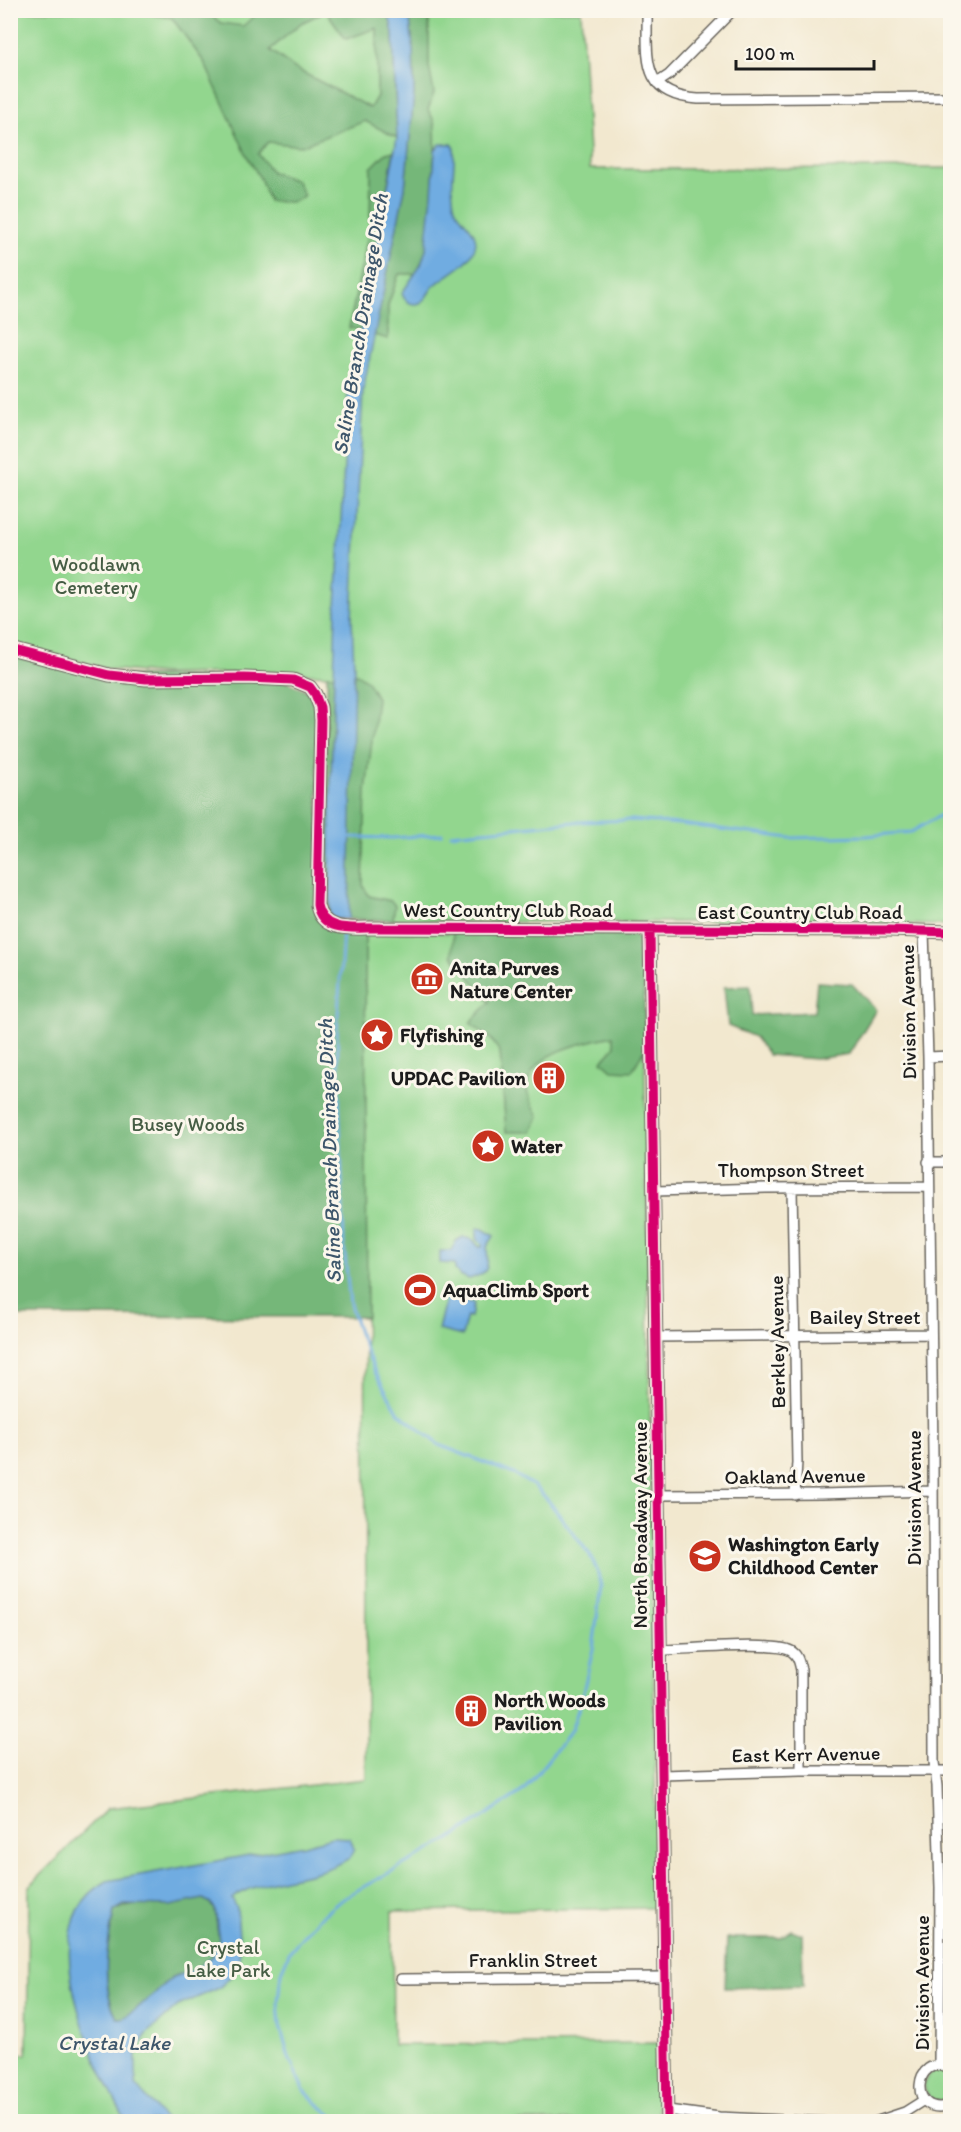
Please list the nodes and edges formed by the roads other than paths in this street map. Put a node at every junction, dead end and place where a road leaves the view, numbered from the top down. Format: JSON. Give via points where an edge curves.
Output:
{"nodes":[{"id":1,"x":647,"y":10,"type":"edge"},
{"id":2,"x":733,"y":10,"type":"edge"},
{"id":3,"x":657,"y":83,"type":"junction"},
{"id":4,"x":951,"y":97,"type":"edge"},
{"id":5,"x":10,"y":649,"type":"edge"},
{"id":6,"x":650,"y":929,"type":"junction"},
{"id":7,"x":924,"y":930,"type":"junction"},
{"id":8,"x":951,"y":932,"type":"edge"},
{"id":9,"x":951,"y":1056,"type":"edge"},
{"id":10,"x":928,"y":1057,"type":"junction"},
{"id":11,"x":928,"y":1162,"type":"junction"},
{"id":12,"x":951,"y":1162,"type":"edge"},
{"id":13,"x":928,"y":1187,"type":"junction"},
{"id":14,"x":792,"y":1188,"type":"junction"},
{"id":15,"x":654,"y":1191,"type":"junction"},
{"id":16,"x":931,"y":1334,"type":"junction"},
{"id":17,"x":795,"y":1335,"type":"junction"},
{"id":18,"x":656,"y":1337,"type":"junction"},
{"id":19,"x":932,"y":1491,"type":"junction"},
{"id":20,"x":658,"y":1495,"type":"junction"},
{"id":21,"x":795,"y":1495,"type":"junction"},
{"id":22,"x":659,"y":1650,"type":"junction"},
{"id":23,"x":801,"y":1771,"type":"junction"},
{"id":24,"x":934,"y":1771,"type":"junction"},
{"id":25,"x":951,"y":1771,"type":"edge"},
{"id":26,"x":663,"y":1774,"type":"junction"},
{"id":27,"x":666,"y":1977,"type":"junction"},
{"id":28,"x":401,"y":1979,"type":"dead end"},
{"id":29,"x":939,"y":2065,"type":"junction"},
{"id":30,"x":951,"y":2068,"type":"edge"},
{"id":31,"x":924,"y":2100,"type":"junction"},
{"id":32,"x":951,"y":2105,"type":"edge"},
{"id":33,"x":667,"y":2116,"type":"edge"},
{"id":34,"x":827,"y":2121,"type":"edge"},
{"id":35,"x":876,"y":2121,"type":"edge"}],
"edges":[{"from":1,"to":3,"type":"street","via":[[649,62]]},
{"from":2,"to":3,"type":"street"},
{"from":3,"to":4,"type":"street","via":[[675,96],[698,99]]},
{"from":5,"to":6,"type":"street","name":"West Country Club Road","via":[[109,675],[182,680],[276,678],[310,687],[319,703],[321,720],[317,908],[325,923],[344,927]]},
{"from":6,"to":7,"type":"street","name":"East Country Club Road"},
{"from":6,"to":15,"type":"street","name":"North Broadway Avenue"},
{"from":7,"to":8,"type":"street","name":"East Country Club Road"},
{"from":7,"to":10,"type":"street","name":"Division Avenue"},
{"from":9,"to":10,"type":"street"},
{"from":10,"to":11,"type":"street","name":"Division Avenue"},
{"from":11,"to":12,"type":"street"},
{"from":11,"to":13,"type":"street","name":"Division Avenue"},
{"from":13,"to":14,"type":"street","name":"Thompson Street"},
{"from":13,"to":16,"type":"street","name":"Division Avenue"},
{"from":14,"to":15,"type":"street","name":"Thompson Street"},
{"from":14,"to":17,"type":"street","name":"Berkley Avenue"},
{"from":15,"to":18,"type":"street","name":"North Broadway Avenue"},
{"from":16,"to":17,"type":"street","name":"Bailey Street"},
{"from":16,"to":19,"type":"street","name":"Division Avenue"},
{"from":17,"to":18,"type":"street","name":"Bailey Street"},
{"from":17,"to":21,"type":"street","name":"Berkley Avenue"},
{"from":18,"to":20,"type":"street","name":"North Broadway Avenue"},
{"from":19,"to":21,"type":"street","name":"Oakland Avenue"},
{"from":19,"to":24,"type":"street","name":"Division Avenue"},
{"from":20,"to":21,"type":"street","name":"Oakland Avenue"},
{"from":20,"to":22,"type":"street","name":"North Broadway Avenue"},
{"from":22,"to":23,"type":"street","via":[[774,1646],[793,1652],[801,1671]]},
{"from":22,"to":26,"type":"street","name":"North Broadway Avenue"},
{"from":23,"to":24,"type":"street","name":"East Kerr Avenue"},
{"from":23,"to":26,"type":"street","name":"East Kerr Avenue"},
{"from":24,"to":25,"type":"street","name":"East Kerr Avenue"},
{"from":24,"to":29,"type":"street","name":"Division Avenue","via":[[940,1888]]},
{"from":26,"to":27,"type":"street","name":"North Broadway Avenue"},
{"from":27,"to":28,"type":"street","name":"Franklin Street"},
{"from":27,"to":33,"type":"street","name":"North Broadway Avenue"},
{"from":29,"to":30,"type":"street"},
{"from":29,"to":31,"type":"street","via":[[927,2070],[920,2081]]},
{"from":31,"to":32,"type":"street","via":[[937,2107]]},
{"from":31,"to":35,"type":"street"},
{"from":33,"to":34,"type":"street"}]}
